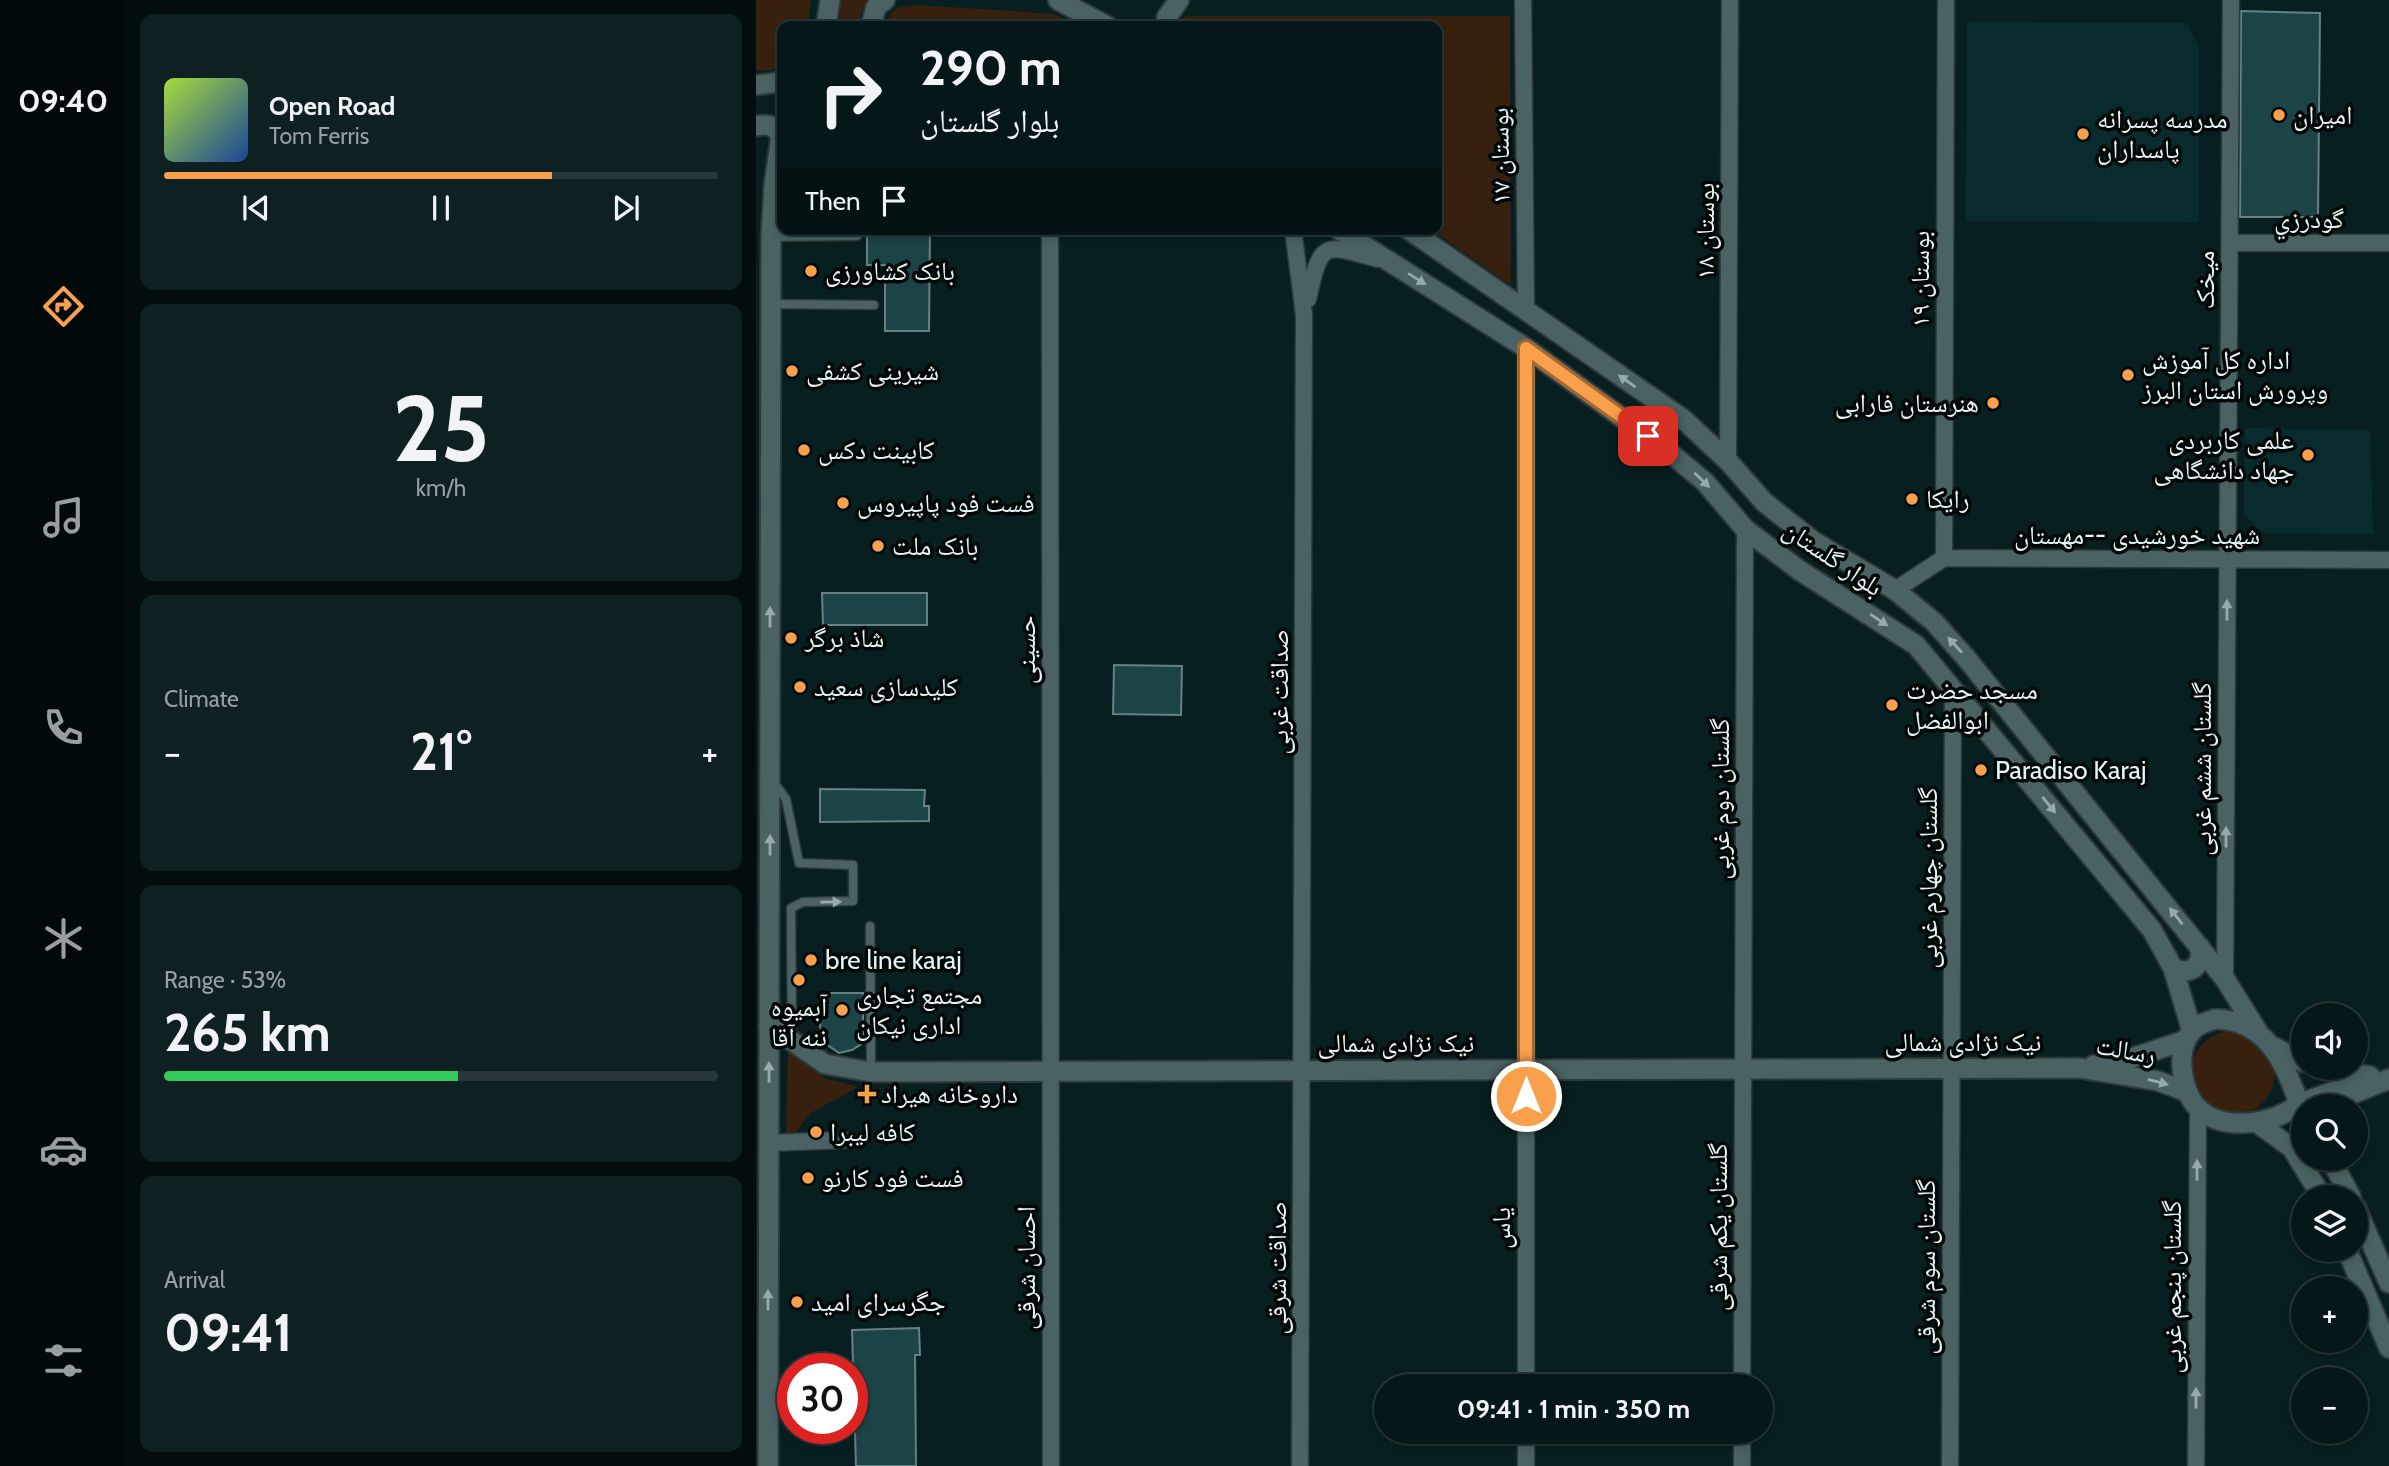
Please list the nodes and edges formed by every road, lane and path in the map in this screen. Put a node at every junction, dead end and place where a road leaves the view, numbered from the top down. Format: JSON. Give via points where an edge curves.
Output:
{"nodes":[{"id":1,"x":830,"y":0,"type":"edge"},
{"id":2,"x":885,"y":0,"type":"edge"},
{"id":3,"x":1058,"y":0,"type":"edge"},
{"id":4,"x":1179,"y":0,"type":"edge"},
{"id":5,"x":1523,"y":0,"type":"edge"},
{"id":6,"x":1730,"y":0,"type":"edge"},
{"id":7,"x":1945,"y":0,"type":"edge"},
{"id":8,"x":2231,"y":0,"type":"edge"},
{"id":9,"x":827,"y":21,"type":"edge"},
{"id":10,"x":872,"y":21,"type":"edge"},
{"id":11,"x":1098,"y":21,"type":"edge"},
{"id":12,"x":1167,"y":21,"type":"edge"},
{"id":13,"x":777,"y":83,"type":"edge"},
{"id":14,"x":756,"y":85,"type":"edge"},
{"id":15,"x":756,"y":127,"type":"edge"},
{"id":16,"x":777,"y":130,"type":"edge"},
{"id":17,"x":777,"y":174,"type":"edge"},
{"id":18,"x":1050,"y":235,"type":"edge"},
{"id":19,"x":1294,"y":235,"type":"edge"},
{"id":20,"x":1348,"y":235,"type":"edge"},
{"id":21,"x":1417,"y":235,"type":"edge"},
{"id":22,"x":857,"y":236,"type":"dead end"},
{"id":23,"x":771,"y":237,"type":"junction"},
{"id":24,"x":2230,"y":243,"type":"junction"},
{"id":25,"x":2389,"y":243,"type":"edge"},
{"id":26,"x":1391,"y":262,"type":"junction"},
{"id":27,"x":771,"y":304,"type":"junction"},
{"id":28,"x":874,"y":305,"type":"dead end"},
{"id":29,"x":1526,"y":311,"type":"junction"},
{"id":30,"x":1304,"y":315,"type":"junction"},
{"id":31,"x":1526,"y":348,"type":"junction"},
{"id":32,"x":1728,"y":461,"type":"junction"},
{"id":33,"x":1745,"y":529,"type":"junction"},
{"id":34,"x":1944,"y":558,"type":"junction"},
{"id":35,"x":2228,"y":560,"type":"junction"},
{"id":36,"x":2389,"y":560,"type":"edge"},
{"id":37,"x":1895,"y":590,"type":"junction"},
{"id":38,"x":1953,"y":688,"type":"junction"},
{"id":39,"x":770,"y":776,"type":"junction"},
{"id":40,"x":870,"y":926,"type":"dead end"},
{"id":41,"x":2200,"y":947,"type":"junction"},
{"id":42,"x":2174,"y":968,"type":"junction"},
{"id":43,"x":2225,"y":979,"type":"junction"},
{"id":44,"x":769,"y":1025,"type":"junction"},
{"id":45,"x":2258,"y":1032,"type":"junction"},
{"id":46,"x":2189,"y":1035,"type":"junction"},
{"id":47,"x":792,"y":1043,"type":"junction"},
{"id":48,"x":2274,"y":1047,"type":"junction"},
{"id":49,"x":2291,"y":1056,"type":"edge"},
{"id":50,"x":1952,"y":1068,"type":"junction"},
{"id":51,"x":2079,"y":1068,"type":"junction"},
{"id":52,"x":1526,"y":1069,"type":"junction"},
{"id":53,"x":1743,"y":1069,"type":"junction"},
{"id":54,"x":1051,"y":1070,"type":"junction"},
{"id":55,"x":1302,"y":1070,"type":"junction"},
{"id":56,"x":871,"y":1072,"type":"junction"},
{"id":57,"x":2384,"y":1077,"type":"edge"},
{"id":58,"x":2296,"y":1094,"type":"edge"},
{"id":59,"x":2337,"y":1094,"type":"edge"},
{"id":60,"x":2351,"y":1094,"type":"edge"},
{"id":61,"x":2193,"y":1100,"type":"junction"},
{"id":62,"x":2291,"y":1112,"type":"edge"},
{"id":63,"x":2256,"y":1122,"type":"junction"},
{"id":64,"x":844,"y":1140,"type":"dead end"},
{"id":65,"x":769,"y":1143,"type":"junction"},
{"id":66,"x":2315,"y":1185,"type":"edge"},
{"id":67,"x":2368,"y":1235,"type":"edge"},
{"id":68,"x":2352,"y":1262,"type":"edge"},
{"id":69,"x":2389,"y":1283,"type":"edge"},
{"id":70,"x":2389,"y":1348,"type":"edge"},
{"id":71,"x":1525,"y":1374,"type":"edge"},
{"id":72,"x":1742,"y":1374,"type":"edge"},
{"id":73,"x":1525,"y":1444,"type":"edge"},
{"id":74,"x":1742,"y":1444,"type":"edge"},
{"id":75,"x":768,"y":1466,"type":"edge"},
{"id":76,"x":1051,"y":1466,"type":"edge"},
{"id":77,"x":1300,"y":1466,"type":"edge"},
{"id":78,"x":1525,"y":1466,"type":"edge"},
{"id":79,"x":1742,"y":1466,"type":"edge"},
{"id":80,"x":1950,"y":1466,"type":"edge"},
{"id":81,"x":2196,"y":1466,"type":"edge"}],
"edges":[{"from":1,"to":9,"type":"main road"},
{"from":2,"to":10,"type":"main road","via":[[876,6]]},
{"from":3,"to":11,"type":"main road"},
{"from":4,"to":12,"type":"main road"},
{"from":5,"to":29,"type":"street","name":"بوستان ۱۷"},
{"from":6,"to":32,"type":"street","name":"بوستان ۱۸"},
{"from":7,"to":34,"type":"street","name":"بوستان ۱۹"},
{"from":8,"to":24,"type":"street","name":"میخک"},
{"from":13,"to":14,"type":"main road"},
{"from":15,"to":16,"type":"main road"},
{"from":17,"to":23,"type":"main road"},
{"from":18,"to":54,"type":"street","name":"حسینی"},
{"from":19,"to":30,"type":"street","name":"صداقت غربی"},
{"from":20,"to":26,"type":"main road","name":"بلوار گلستان"},
{"from":21,"to":29,"type":"main road","name":"بلوار گلستان"},
{"from":22,"to":23,"type":"lane"},
{"from":23,"to":27,"type":"main road"},
{"from":24,"to":25,"type":"street","name":"گودرزي"},
{"from":24,"to":35,"type":"street","name":"میخک"},
{"from":26,"to":30,"type":"street","name":"صداقت غربی","via":[[1340,248],[1324,252],[1318,259]]},
{"from":26,"to":31,"type":"main road","name":"بلوار گلستان","one_way":true},
{"from":27,"to":28,"type":"lane"},
{"from":39,"to":27,"type":"main road","one_way":true},
{"from":32,"to":29,"type":"main road","name":"بلوار گلستان","one_way":true,"via":[[1683,419]]},
{"from":30,"to":55,"type":"street","name":"صداقت غربی"},
{"from":31,"to":33,"type":"main road","name":"بلوار گلستان","one_way":true,"via":[[1668,451],[1705,482]]},
{"from":31,"to":52,"type":"street","name":"یاس"},
{"from":32,"to":37,"type":"main road","name":"بلوار گلستان","via":[[1764,502],[1813,541]]},
{"from":33,"to":38,"type":"main road","name":"بلوار گلستان","one_way":true,"via":[[1799,570],[1916,645]]},
{"from":33,"to":53,"type":"street","name":"گلستان دوم غربی"},
{"from":34,"to":35,"type":"street","name":"شهید خورشیدی --مهستان"},
{"from":34,"to":37,"type":"street"},
{"from":35,"to":36,"type":"street","name":"شهید خورشیدی --مهستان"},
{"from":43,"to":35,"type":"street","name":"گلستان ششم غربی","one_way":true},
{"from":41,"to":37,"type":"main road","name":"بلوار گلستان","one_way":true,"via":[[1968,659],[1934,622]]},
{"from":38,"to":42,"type":"main road","name":"بلوار گلستان","one_way":true,"via":[[2152,930]]},
{"from":38,"to":50,"type":"street","name":"گلستان چهارم غربی"},
{"from":44,"to":39,"type":"main road","one_way":true},
{"from":47,"to":39,"type":"lane","one_way":true,"via":[[792,908],[803,902],[853,901],[853,865],[799,863],[786,799]]},
{"from":40,"to":56,"type":"lane"},
{"from":41,"to":42,"type":"main road","via":[[2202,957],[2191,971]]},
{"from":41,"to":43,"type":"main road","name":"بلوار گلستان"},
{"from":42,"to":46,"type":"main road","name":"بلوار گلستان"},
{"from":43,"to":45,"type":"main road","name":"بلوار گلستان"},
{"from":44,"to":47,"type":"main road","name":"نیک نژادی شمالی"},
{"from":65,"to":44,"type":"main road","one_way":true},
{"from":45,"to":46,"type":"main road","via":[[2228,1019],[2216,1019]]},
{"from":45,"to":48,"type":"main road"},
{"from":46,"to":51,"type":"main road","name":"رسالت","via":[[2132,1058]]},
{"from":46,"to":61,"type":"main road","via":[[2182,1067]]},
{"from":47,"to":56,"type":"main road","name":"نیک نژادی شمالی","via":[[825,1064]]},
{"from":48,"to":49,"type":"main road"},
{"from":48,"to":58,"type":"main road"},
{"from":50,"to":51,"type":"main road","name":"نیک نژادی شمالی"},
{"from":50,"to":53,"type":"main road","name":"نیک نژادی شمالی"},
{"from":50,"to":80,"type":"street","name":"گلستان سوم شرقی"},
{"from":51,"to":61,"type":"main road","name":"رسالت","one_way":true,"via":[[2158,1081]]},
{"from":52,"to":53,"type":"main road","name":"نیک نژادی شمالی"},
{"from":52,"to":55,"type":"main road","name":"نیک نژادی شمالی"},
{"from":52,"to":71,"type":"street","name":"یاس"},
{"from":53,"to":72,"type":"street","name":"گلستان یکم شرقی"},
{"from":54,"to":55,"type":"main road","name":"نیک نژادی شمالی"},
{"from":54,"to":56,"type":"main road","name":"نیک نژادی شمالی"},
{"from":54,"to":76,"type":"street","name":"احسان شرقی"},
{"from":55,"to":77,"type":"street","name":"صداقت شرقی"},
{"from":57,"to":59,"type":"main road"},
{"from":57,"to":60,"type":"main road"},
{"from":61,"to":63,"type":"main road","via":[[2227,1121]]},
{"from":81,"to":61,"type":"street","name":"گلستان پنجم غربی","one_way":true},
{"from":62,"to":63,"type":"main road"},
{"from":63,"to":66,"type":"main road","via":[[2292,1148]]},
{"from":64,"to":65,"type":"street"},
{"from":75,"to":65,"type":"main road","one_way":true},
{"from":67,"to":69,"type":"main road"},
{"from":68,"to":70,"type":"main road"},
{"from":73,"to":78,"type":"street"},
{"from":74,"to":79,"type":"street"}]}
